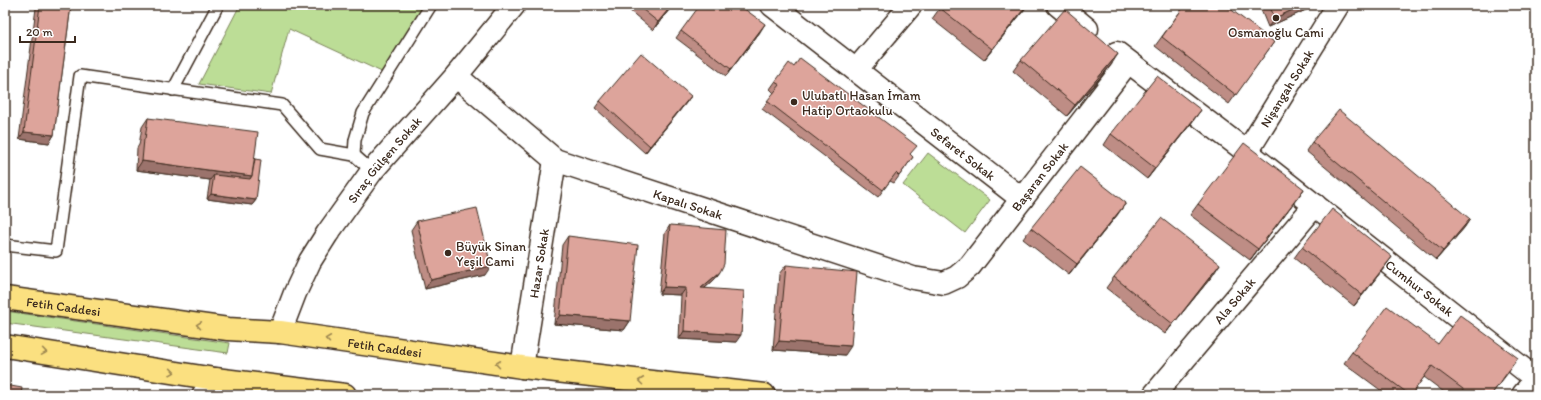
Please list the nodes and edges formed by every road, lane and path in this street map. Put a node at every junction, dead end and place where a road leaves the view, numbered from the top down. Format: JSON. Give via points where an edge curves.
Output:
{"nodes":[{"id":1,"x":218,"y":5,"type":"edge"},
{"id":2,"x":431,"y":5,"type":"edge"},
{"id":3,"x":514,"y":5,"type":"edge"},
{"id":4,"x":772,"y":5,"type":"edge"},
{"id":5,"x":911,"y":5,"type":"edge"},
{"id":6,"x":1058,"y":5,"type":"edge"},
{"id":7,"x":1338,"y":5,"type":"edge"},
{"id":8,"x":1128,"y":62,"type":"junction"},
{"id":9,"x":856,"y":70,"type":"junction"},
{"id":10,"x":456,"y":76,"type":"junction"},
{"id":11,"x":173,"y":90,"type":"junction"},
{"id":12,"x":1247,"y":152,"type":"junction"},
{"id":13,"x":354,"y":155,"type":"junction"},
{"id":14,"x":555,"y":160,"type":"junction"},
{"id":15,"x":372,"y":171,"type":"junction"},
{"id":16,"x":1022,"y":199,"type":"junction"},
{"id":17,"x":1315,"y":206,"type":"junction"},
{"id":18,"x":5,"y":245,"type":"edge"},
{"id":19,"x":944,"y":283,"type":"joint"},
{"id":20,"x":5,"y":298,"type":"edge"},
{"id":21,"x":280,"y":332,"type":"junction"},
{"id":22,"x":5,"y":346,"type":"edge"},
{"id":23,"x":522,"y":367,"type":"junction"},
{"id":24,"x":1536,"y":379,"type":"edge"},
{"id":25,"x":209,"y":387,"type":"edge"},
{"id":26,"x":301,"y":392,"type":"edge"},
{"id":27,"x":345,"y":395,"type":"edge"},
{"id":28,"x":764,"y":395,"type":"edge"},
{"id":29,"x":1154,"y":395,"type":"edge"},
{"id":30,"x":1524,"y":395,"type":"edge"}],
"edges":[{"from":1,"to":11,"type":"lane"},
{"from":2,"to":13,"type":"lane","via":[[363,113],[355,140]]},
{"from":3,"to":10,"type":"street","name":"Sıraç Gülşen Sokak"},
{"from":4,"to":9,"type":"street","name":"Sefaret Sokak"},
{"from":5,"to":9,"type":"street"},
{"from":6,"to":8,"type":"street","name":"Cumhur Sokak"},
{"from":7,"to":12,"type":"street","name":"Nişangah Sokak"},
{"from":8,"to":12,"type":"street","name":"Cumhur Sokak"},
{"from":8,"to":16,"type":"street","name":"Başaran Sokak"},
{"from":9,"to":16,"type":"street","name":"Sefaret Sokak"},
{"from":10,"to":14,"type":"street","name":"Kapalı Sokak"},
{"from":10,"to":15,"type":"street","name":"Sıraç Gülşen Sokak"},
{"from":11,"to":13,"type":"lane","via":[[282,105],[320,149]]},
{"from":11,"to":18,"type":"lane","via":[[80,76],[56,251]]},
{"from":12,"to":17,"type":"street","name":"Cumhur Sokak"},
{"from":13,"to":15,"type":"lane"},
{"from":14,"to":19,"type":"street","name":"Kapalı Sokak","via":[[913,278]]},
{"from":14,"to":23,"type":"street","name":"Hazar Sokak"},
{"from":15,"to":21,"type":"street","name":"Sıraç Gülşen Sokak","via":[[310,261]]},
{"from":16,"to":19,"type":"street","name":"Başaran Sokak","via":[[970,266],[957,277]]},
{"from":17,"to":24,"type":"street","name":"Cumhur Sokak"},
{"from":17,"to":29,"type":"street","name":"Ala Sokak"},
{"from":21,"to":20,"type":"main road","name":"Fetih Caddesi","one_way":true,"via":[[228,329]]},
{"from":23,"to":21,"type":"main road","name":"Fetih Caddesi","one_way":true},
{"from":22,"to":25,"type":"main road","one_way":true},
{"from":28,"to":23,"type":"main road","name":"Fetih Caddesi","one_way":true},
{"from":24,"to":30,"type":"street"},
{"from":25,"to":26,"type":"main road"},
{"from":26,"to":27,"type":"main road"}]}
